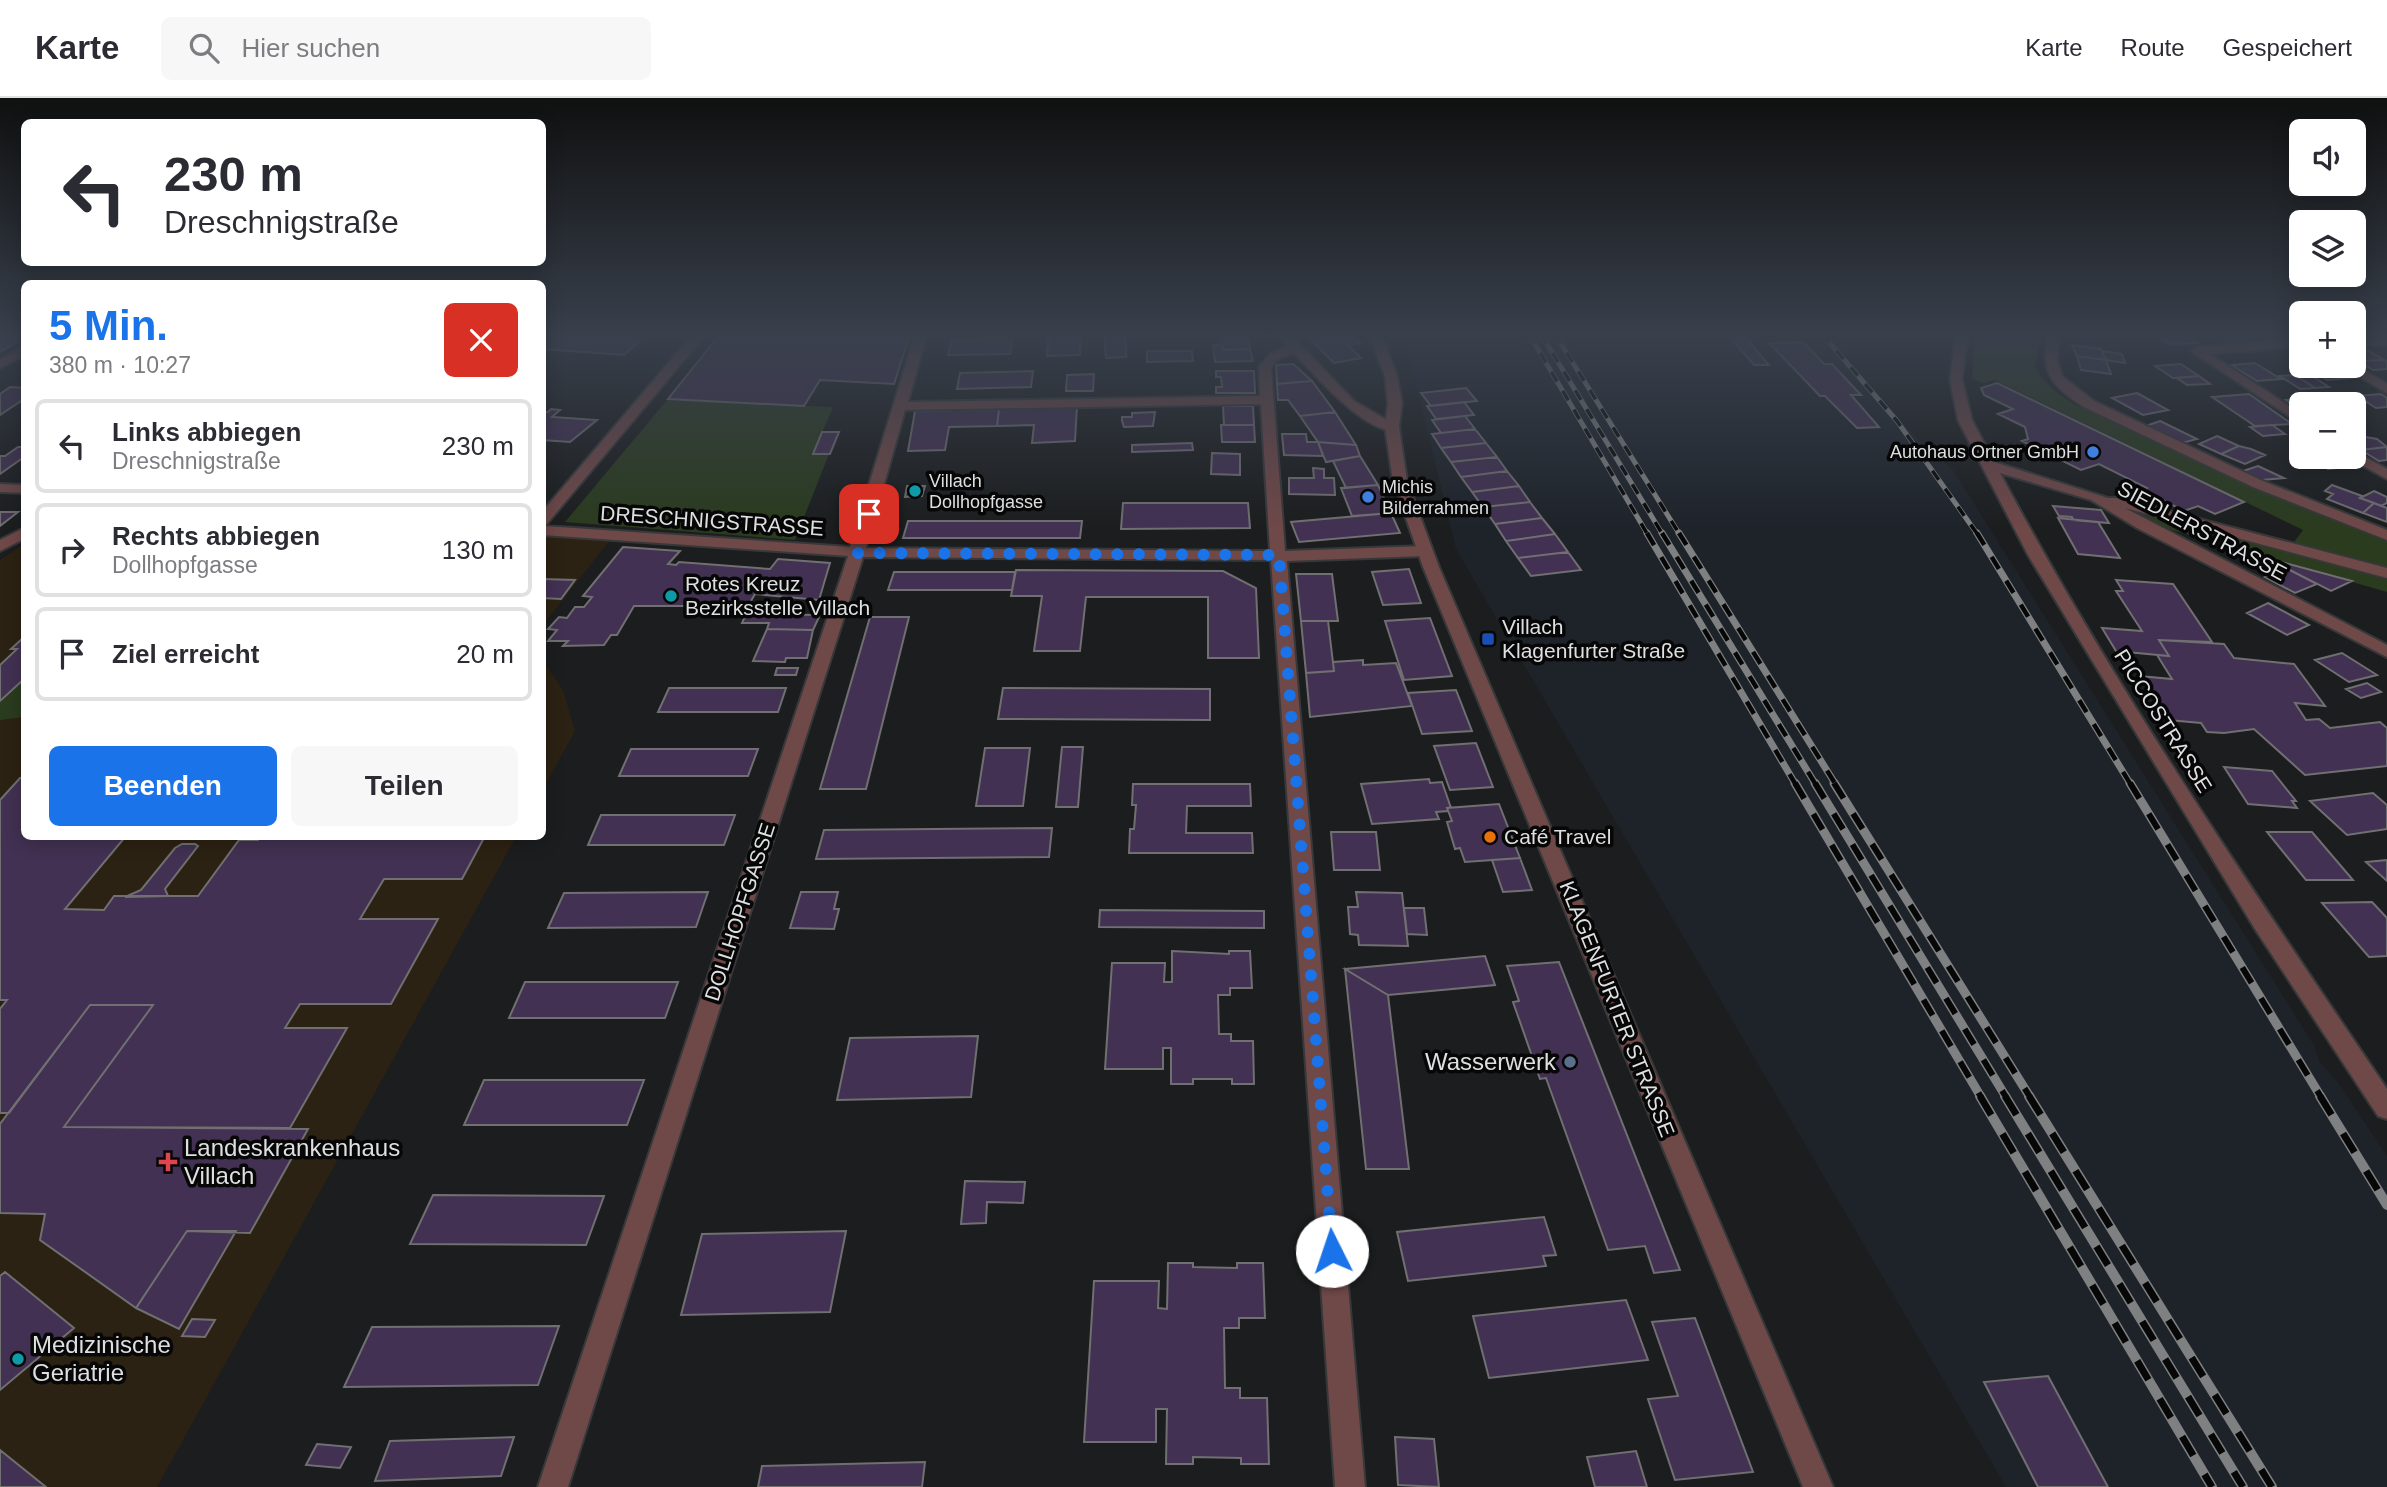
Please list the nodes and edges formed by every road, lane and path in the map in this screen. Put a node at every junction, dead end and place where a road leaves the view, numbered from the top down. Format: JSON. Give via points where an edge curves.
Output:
{"nodes":[{"id":1,"x":646,"y":399,"type":"edge"},
{"id":2,"x":903,"y":399,"type":"edge"},
{"id":3,"x":1344,"y":399,"type":"edge"},
{"id":4,"x":1394,"y":399,"type":"edge"},
{"id":5,"x":1960,"y":399,"type":"edge"},
{"id":6,"x":2081,"y":399,"type":"edge"},
{"id":7,"x":2269,"y":399,"type":"edge"},
{"id":8,"x":1268,"y":400,"type":"joint"},
{"id":9,"x":901,"y":406,"type":"junction"},
{"id":10,"x":2289,"y":412,"type":"edge"},
{"id":11,"x":1392,"y":427,"type":"junction"},
{"id":12,"x":2366,"y":462,"type":"edge"},
{"id":13,"x":1990,"y":465,"type":"junction"},
{"id":14,"x":2387,"y":475,"type":"edge"},
{"id":15,"x":0,"y":488,"type":"edge"},
{"id":16,"x":21,"y":489,"type":"edge"},
{"id":17,"x":2096,"y":497,"type":"junction"},
{"id":18,"x":546,"y":517,"type":"edge"},
{"id":19,"x":546,"y":530,"type":"edge"},
{"id":20,"x":21,"y":535,"type":"edge"},
{"id":21,"x":2387,"y":536,"type":"edge"},
{"id":22,"x":0,"y":546,"type":"edge"},
{"id":23,"x":1425,"y":551,"type":"junction"},
{"id":24,"x":856,"y":553,"type":"junction"},
{"id":25,"x":1279,"y":555,"type":"junction"},
{"id":26,"x":2387,"y":573,"type":"edge"},
{"id":27,"x":2387,"y":652,"type":"edge"},
{"id":28,"x":2387,"y":1109,"type":"edge"},
{"id":29,"x":553,"y":1487,"type":"edge"},
{"id":30,"x":1350,"y":1487,"type":"edge"},
{"id":31,"x":1818,"y":1487,"type":"edge"}],
"edges":[{"from":1,"to":18,"type":"street"},
{"from":2,"to":9,"type":"street","name":"DOLLHOPFGASSE"},
{"from":3,"to":11,"type":"street"},
{"from":4,"to":11,"type":"street","name":"KLAGENFURTER STRASSE"},
{"from":5,"to":13,"type":"street","name":"PICCOSTRASSE","via":[[1965,420]]},
{"from":6,"to":21,"type":"street","via":[[2258,484]]},
{"from":7,"to":10,"type":"street"},
{"from":8,"to":9,"type":"street"},
{"from":8,"to":25,"type":"street"},
{"from":9,"to":24,"type":"street","name":"DOLLHOPFGASSE"},
{"from":11,"to":23,"type":"street","name":"KLAGENFURTER STRASSE","via":[[1400,481]]},
{"from":12,"to":14,"type":"street"},
{"from":13,"to":17,"type":"street","name":"SIEDLERSTRASSE"},
{"from":13,"to":28,"type":"street","name":"PICCOSTRASSE","via":[[2036,555],[2102,666],[2263,923]]},
{"from":15,"to":16,"type":"street"},
{"from":17,"to":26,"type":"street"},
{"from":17,"to":27,"type":"street","name":"SIEDLERSTRASSE"},
{"from":19,"to":24,"type":"street","name":"DRESCHNIGSTRASSE"},
{"from":20,"to":22,"type":"street"},
{"from":23,"to":25,"type":"street","name":"DRESCHNIGSTRASSE"},
{"from":23,"to":31,"type":"street","name":"KLAGENFURTER STRASSE"},
{"from":24,"to":25,"type":"street","name":"DRESCHNIGSTRASSE"},
{"from":24,"to":29,"type":"street","name":"DOLLHOPFGASSE"},
{"from":25,"to":30,"type":"street"}]}
